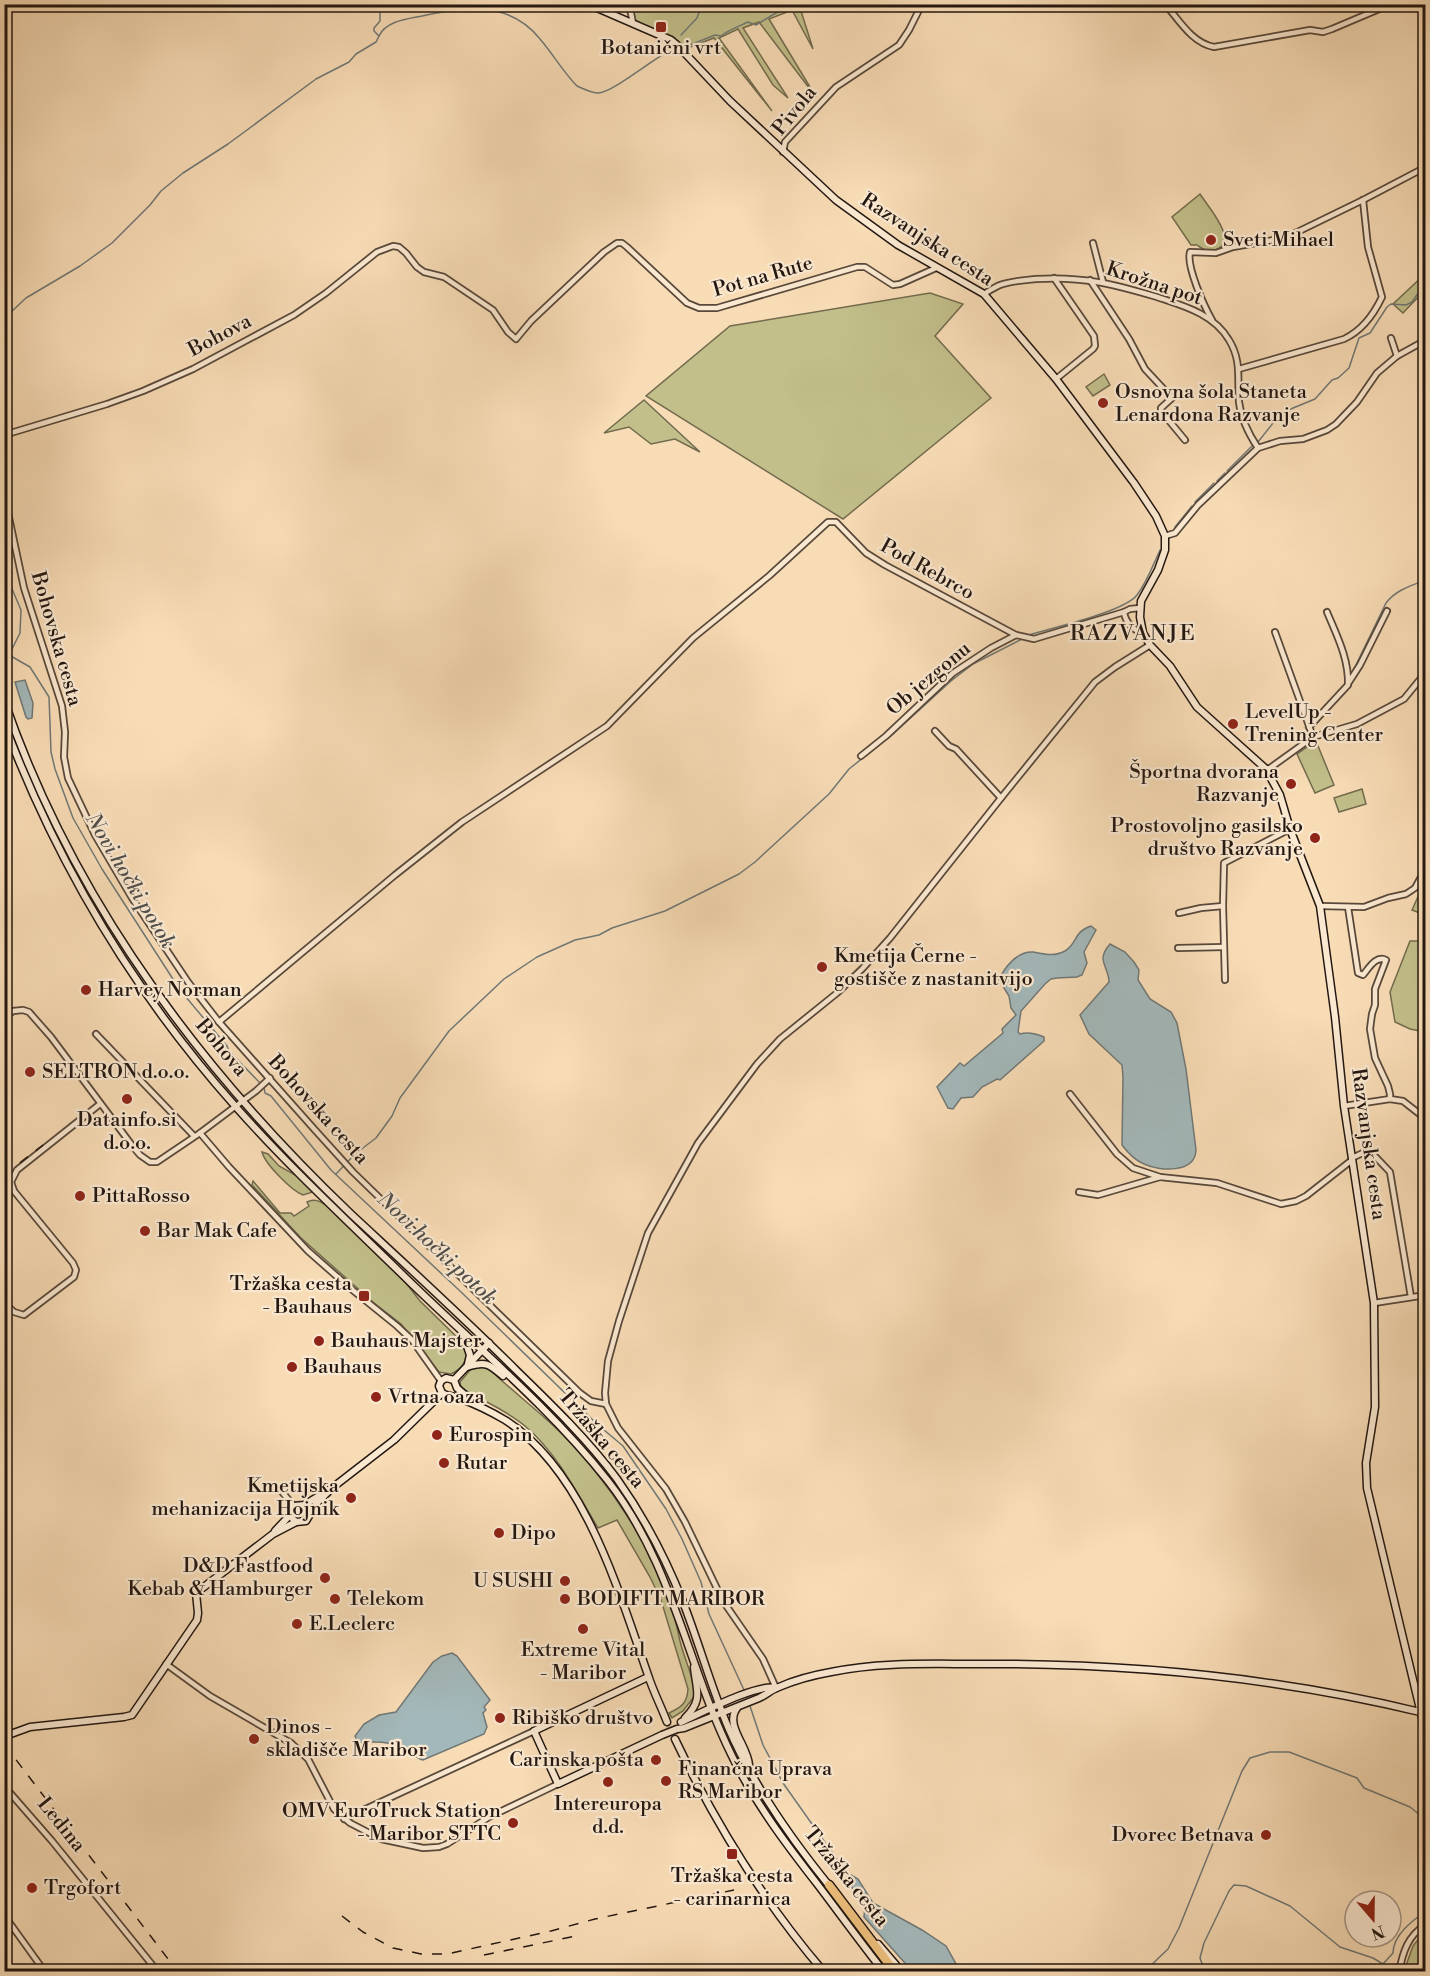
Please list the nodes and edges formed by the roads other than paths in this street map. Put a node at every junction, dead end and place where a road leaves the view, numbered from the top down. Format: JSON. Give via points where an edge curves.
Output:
{"nodes":[{"id":1,"x":588,"y":4,"type":"edge"},
{"id":2,"x":629,"y":4,"type":"edge"},
{"id":3,"x":922,"y":4,"type":"edge"},
{"id":4,"x":1063,"y":4,"type":"edge"},
{"id":5,"x":1091,"y":4,"type":"edge"},
{"id":6,"x":1165,"y":4,"type":"edge"},
{"id":7,"x":1391,"y":4,"type":"edge"},
{"id":8,"x":633,"y":23,"type":"junction"},
{"id":9,"x":783,"y":152,"type":"junction"},
{"id":10,"x":1425,"y":167,"type":"edge"},
{"id":11,"x":1363,"y":200,"type":"junction"},
{"id":12,"x":1093,"y":243,"type":"dead end"},
{"id":13,"x":936,"y":268,"type":"junction"},
{"id":14,"x":424,"y":272,"type":"joint"},
{"id":15,"x":1054,"y":278,"type":"junction"},
{"id":16,"x":1090,"y":280,"type":"junction"},
{"id":17,"x":1103,"y":282,"type":"junction"},
{"id":18,"x":984,"y":294,"type":"junction"},
{"id":19,"x":1212,"y":320,"type":"junction"},
{"id":20,"x":1391,"y":338,"type":"dead end"},
{"id":21,"x":1425,"y":340,"type":"edge"},
{"id":22,"x":1397,"y":356,"type":"junction"},
{"id":23,"x":1239,"y":369,"type":"junction"},
{"id":24,"x":1056,"y":379,"type":"junction"},
{"id":25,"x":4,"y":435,"type":"edge"},
{"id":26,"x":1185,"y":440,"type":"dead end"},
{"id":27,"x":1258,"y":448,"type":"junction"},
{"id":28,"x":4,"y":494,"type":"edge"},
{"id":29,"x":1165,"y":536,"type":"junction"},
{"id":30,"x":1140,"y":608,"type":"junction"},
{"id":31,"x":1387,"y":611,"type":"dead end"},
{"id":32,"x":1124,"y":612,"type":"junction"},
{"id":33,"x":1327,"y":612,"type":"dead end"},
{"id":34,"x":1275,"y":632,"type":"dead end"},
{"id":35,"x":1143,"y":633,"type":"junction"},
{"id":36,"x":1019,"y":636,"type":"junction"},
{"id":37,"x":1150,"y":645,"type":"junction"},
{"id":38,"x":1425,"y":668,"type":"edge"},
{"id":39,"x":1424,"y":676,"type":"edge"},
{"id":40,"x":1348,"y":685,"type":"junction"},
{"id":41,"x":4,"y":700,"type":"edge"},
{"id":42,"x":4,"y":723,"type":"edge"},
{"id":43,"x":1309,"y":727,"type":"junction"},
{"id":44,"x":935,"y":731,"type":"dead end"},
{"id":45,"x":1313,"y":736,"type":"junction"},
{"id":46,"x":861,"y":756,"type":"dead end"},
{"id":47,"x":1268,"y":769,"type":"junction"},
{"id":48,"x":1001,"y":798,"type":"junction"},
{"id":49,"x":1290,"y":830,"type":"junction"},
{"id":50,"x":1425,"y":868,"type":"edge"},
{"id":51,"x":1223,"y":906,"type":"junction"},
{"id":52,"x":1320,"y":906,"type":"junction"},
{"id":53,"x":1348,"y":907,"type":"junction"},
{"id":54,"x":1179,"y":913,"type":"dead end"},
{"id":55,"x":1224,"y":947,"type":"junction"},
{"id":56,"x":1178,"y":948,"type":"dead end"},
{"id":57,"x":1225,"y":980,"type":"dead end"},
{"id":58,"x":4,"y":1018,"type":"edge"},
{"id":59,"x":219,"y":1022,"type":"junction"},
{"id":60,"x":96,"y":1034,"type":"dead end"},
{"id":61,"x":268,"y":1080,"type":"junction"},
{"id":62,"x":1070,"y":1094,"type":"dead end"},
{"id":63,"x":1390,"y":1099,"type":"junction"},
{"id":64,"x":244,"y":1101,"type":"junction"},
{"id":65,"x":100,"y":1104,"type":"junction"},
{"id":66,"x":235,"y":1106,"type":"junction"},
{"id":67,"x":1344,"y":1106,"type":"junction"},
{"id":68,"x":1425,"y":1119,"type":"edge"},
{"id":69,"x":197,"y":1135,"type":"junction"},
{"id":70,"x":1352,"y":1159,"type":"junction"},
{"id":71,"x":1160,"y":1177,"type":"junction"},
{"id":72,"x":1079,"y":1192,"type":"dead end"},
{"id":73,"x":1425,"y":1295,"type":"edge"},
{"id":74,"x":1411,"y":1297,"type":"junction"},
{"id":75,"x":4,"y":1303,"type":"edge"},
{"id":76,"x":1374,"y":1303,"type":"junction"},
{"id":77,"x":463,"y":1332,"type":"junction"},
{"id":78,"x":489,"y":1343,"type":"junction"},
{"id":79,"x":482,"y":1351,"type":"junction"},
{"id":80,"x":467,"y":1368,"type":"junction"},
{"id":81,"x":454,"y":1380,"type":"junction"},
{"id":82,"x":441,"y":1381,"type":"junction"},
{"id":83,"x":514,"y":1381,"type":"junction"},
{"id":84,"x":457,"y":1388,"type":"junction"},
{"id":85,"x":442,"y":1393,"type":"junction"},
{"id":86,"x":450,"y":1395,"type":"junction"},
{"id":87,"x":606,"y":1404,"type":"junction"},
{"id":88,"x":478,"y":1405,"type":"junction"},
{"id":89,"x":332,"y":1488,"type":"junction"},
{"id":90,"x":282,"y":1492,"type":"dead end"},
{"id":91,"x":304,"y":1505,"type":"junction"},
{"id":92,"x":294,"y":1506,"type":"junction"},
{"id":93,"x":309,"y":1513,"type":"junction"},
{"id":94,"x":290,"y":1515,"type":"junction"},
{"id":95,"x":296,"y":1522,"type":"junction"},
{"id":96,"x":273,"y":1534,"type":"junction"},
{"id":97,"x":693,"y":1660,"type":"junction"},
{"id":98,"x":166,"y":1664,"type":"junction"},
{"id":99,"x":648,"y":1677,"type":"junction"},
{"id":100,"x":776,"y":1688,"type":"junction"},
{"id":101,"x":720,"y":1705,"type":"junction"},
{"id":102,"x":740,"y":1705,"type":"junction"},
{"id":103,"x":713,"y":1712,"type":"junction"},
{"id":104,"x":723,"y":1712,"type":"junction"},
{"id":105,"x":1420,"y":1712,"type":"junction"},
{"id":106,"x":667,"y":1722,"type":"tunnel mouth"},
{"id":107,"x":681,"y":1722,"type":"junction"},
{"id":108,"x":677,"y":1729,"type":"junction"},
{"id":109,"x":534,"y":1731,"type":"junction"},
{"id":110,"x":1425,"y":1734,"type":"edge"},
{"id":111,"x":8,"y":1735,"type":"dead end"},
{"id":112,"x":675,"y":1739,"type":"tunnel mouth"},
{"id":113,"x":749,"y":1768,"type":"junction"},
{"id":114,"x":558,"y":1784,"type":"junction"},
{"id":115,"x":4,"y":1786,"type":"edge"},
{"id":116,"x":344,"y":1819,"type":"junction"},
{"id":117,"x":829,"y":1885,"type":"junction"},
{"id":118,"x":4,"y":1915,"type":"edge"},
{"id":119,"x":1425,"y":1924,"type":"edge"},
{"id":120,"x":45,"y":1971,"type":"edge"},
{"id":121,"x":158,"y":1971,"type":"edge"},
{"id":122,"x":824,"y":1971,"type":"edge"},
{"id":123,"x":884,"y":1971,"type":"edge"},
{"id":124,"x":895,"y":1971,"type":"edge"},
{"id":125,"x":902,"y":1971,"type":"edge"},
{"id":126,"x":1399,"y":1971,"type":"edge"}],
"edges":[{"from":1,"to":8,"type":"street","name":"Pivola"},
{"from":2,"to":8,"type":"street"},
{"from":3,"to":9,"type":"street","name":"Pivola","via":[[899,45],[836,87],[785,142]]},
{"from":4,"to":5,"type":"street"},
{"from":6,"to":7,"type":"street","via":[[1192,37],[1214,47],[1310,30],[1323,32]]},
{"from":8,"to":9,"type":"street","name":"Pivola","via":[[677,45]]},
{"from":9,"to":13,"type":"street","name":"Razvanjska cesta","via":[[836,200]]},
{"from":10,"to":11,"type":"street"},
{"from":11,"to":19,"type":"street","via":[[1273,242],[1216,253],[1190,252],[1190,268]]},
{"from":11,"to":23,"type":"street","via":[[1368,247],[1382,297],[1369,317],[1358,331],[1344,339]]},
{"from":12,"to":17,"type":"street"},
{"from":13,"to":14,"type":"street","name":"Pot na Rute","via":[[893,285],[860,266],[723,306],[699,308],[687,303],[627,247],[617,243],[516,339],[493,310],[444,277]]},
{"from":13,"to":18,"type":"street","name":"Razvanjska cesta"},
{"from":14,"to":25,"type":"street","name":"Bohova","via":[[399,247],[386,247],[294,315],[193,369],[107,404]]},
{"from":15,"to":16,"type":"street","name":"Krožna pot"},
{"from":15,"to":18,"type":"street","name":"Krožna pot","via":[[1001,284]]},
{"from":15,"to":24,"type":"street","via":[[1095,341],[1094,349]]},
{"from":16,"to":17,"type":"street","name":"Krožna pot"},
{"from":16,"to":26,"type":"street","via":[[1130,339],[1145,369],[1172,398],[1161,411]]},
{"from":17,"to":19,"type":"street","name":"Krožna pot","via":[[1186,306]]},
{"from":18,"to":24,"type":"street","name":"Razvanjska cesta"},
{"from":19,"to":23,"type":"street","name":"Krožna pot","via":[[1230,341]]},
{"from":20,"to":22,"type":"street"},
{"from":21,"to":22,"type":"street"},
{"from":22,"to":27,"type":"street","via":[[1377,373],[1348,413],[1327,430]]},
{"from":23,"to":27,"type":"street","name":"Krožna pot","via":[[1239,403]]},
{"from":24,"to":29,"type":"street","name":"Razvanjska cesta","via":[[1134,483]]},
{"from":27,"to":29,"type":"street","via":[[1198,505],[1175,533]]},
{"from":28,"to":59,"type":"street","name":"Bohovska cesta","via":[[24,588],[62,706],[68,778],[132,898]]},
{"from":29,"to":30,"type":"street","name":"Razvanjska cesta","via":[[1162,560]]},
{"from":30,"to":32,"type":"street"},
{"from":30,"to":35,"type":"street","name":"Razvanjska cesta"},
{"from":31,"to":40,"type":"street"},
{"from":32,"to":35,"type":"street","name":"Razvanjska cesta","via":[[1127,621]]},
{"from":32,"to":36,"type":"street","via":[[1029,639]]},
{"from":33,"to":40,"type":"street","via":[[1346,659]]},
{"from":34,"to":43,"type":"street"},
{"from":35,"to":37,"type":"street","name":"Razvanjska cesta"},
{"from":36,"to":46,"type":"street","name":"Ob jezgonu","via":[[984,652],[953,673]]},
{"from":36,"to":59,"type":"street","name":"Pod Rebrco","via":[[885,565],[866,553],[836,522],[825,524],[693,638],[607,726],[462,822]]},
{"from":37,"to":47,"type":"street","name":"Razvanjska cesta","via":[[1170,666],[1197,707]]},
{"from":37,"to":48,"type":"street","via":[[1095,682]]},
{"from":38,"to":39,"type":"street"},
{"from":39,"to":45,"type":"street","via":[[1404,699],[1373,718]]},
{"from":40,"to":43,"type":"street"},
{"from":41,"to":64,"type":"street","name":"Bohova","via":[[70,853],[111,925],[189,1036]]},
{"from":42,"to":66,"type":"street","name":"Bohova","via":[[49,828],[104,928],[182,1041]]},
{"from":43,"to":45,"type":"street"},
{"from":44,"to":48,"type":"street"},
{"from":45,"to":47,"type":"street"},
{"from":47,"to":49,"type":"street","name":"Razvanjska cesta"},
{"from":48,"to":87,"type":"street","via":[[891,938],[837,993],[780,1039],[698,1143],[648,1233],[608,1361]]},
{"from":49,"to":51,"type":"street","via":[[1224,863]]},
{"from":49,"to":52,"type":"street","name":"Razvanjska cesta"},
{"from":50,"to":53,"type":"street","via":[[1415,888],[1406,894],[1364,907]]},
{"from":51,"to":54,"type":"street"},
{"from":51,"to":55,"type":"street"},
{"from":52,"to":53,"type":"street"},
{"from":52,"to":67,"type":"street","name":"Razvanjska cesta"},
{"from":53,"to":63,"type":"street","via":[[1358,973],[1363,975],[1377,959],[1386,960],[1375,989],[1371,1037]]},
{"from":55,"to":56,"type":"street"},
{"from":55,"to":57,"type":"street"},
{"from":58,"to":65,"type":"street","via":[[17,1010],[29,1012]]},
{"from":59,"to":61,"type":"street","name":"Bohovska cesta"},
{"from":60,"to":69,"type":"street"},
{"from":61,"to":64,"type":"street"},
{"from":61,"to":87,"type":"street","name":"Bohovska cesta","via":[[343,1161],[580,1393],[591,1401]]},
{"from":62,"to":71,"type":"street","via":[[1117,1155],[1133,1168]]},
{"from":63,"to":67,"type":"street"},
{"from":63,"to":68,"type":"street","via":[[1402,1101]]},
{"from":64,"to":66,"type":"street"},
{"from":64,"to":78,"type":"street","name":"Tržaška cesta","via":[[336,1198]]},
{"from":65,"to":69,"type":"street","via":[[140,1155],[150,1162],[157,1162]]},
{"from":65,"to":75,"type":"street","via":[[17,1170],[11,1182],[14,1191],[73,1263],[74,1277],[24,1315]]},
{"from":66,"to":69,"type":"street"},
{"from":66,"to":77,"type":"street","name":"Tržaška cesta"},
{"from":67,"to":70,"type":"street","name":"Razvanjska cesta"},
{"from":69,"to":82,"type":"street","via":[[308,1251],[412,1340]]},
{"from":70,"to":71,"type":"street","via":[[1306,1196],[1281,1204],[1217,1183]]},
{"from":70,"to":74,"type":"street","via":[[1369,1150],[1390,1172]]},
{"from":70,"to":76,"type":"street","name":"Razvanjska cesta"},
{"from":71,"to":72,"type":"street","via":[[1098,1195]]},
{"from":73,"to":74,"type":"street"},
{"from":74,"to":76,"type":"street"},
{"from":76,"to":105,"type":"street","name":"Razvanjska cesta","via":[[1375,1407],[1366,1463],[1367,1488]]},
{"from":77,"to":79,"type":"street","name":"Tržaška cesta"},
{"from":77,"to":80,"type":"street","via":[[470,1355]]},
{"from":78,"to":79,"type":"street"},
{"from":78,"to":101,"type":"street","name":"Tržaška cesta","via":[[588,1445],[635,1507],[673,1577]]},
{"from":79,"to":80,"type":"street"},
{"from":79,"to":83,"type":"street","name":"Tržaška cesta"},
{"from":80,"to":81,"type":"street"},
{"from":80,"to":83,"type":"street","via":[[490,1364]]},
{"from":81,"to":82,"type":"street"},
{"from":81,"to":84,"type":"street"},
{"from":82,"to":85,"type":"street"},
{"from":83,"to":97,"type":"street","name":"Tržaška cesta","via":[[556,1422],[630,1513],[666,1581]]},
{"from":84,"to":86,"type":"street"},
{"from":84,"to":88,"type":"street"},
{"from":85,"to":86,"type":"street"},
{"from":85,"to":89,"type":"street","via":[[394,1440]]},
{"from":86,"to":88,"type":"street"},
{"from":87,"to":100,"type":"street","via":[[618,1428],[676,1505],[723,1601],[763,1659]]},
{"from":88,"to":99,"type":"street","via":[[506,1420],[534,1443],[570,1491],[601,1545]]},
{"from":89,"to":91,"type":"street"},
{"from":89,"to":93,"type":"street"},
{"from":90,"to":92,"type":"street"},
{"from":91,"to":92,"type":"street"},
{"from":91,"to":93,"type":"street"},
{"from":92,"to":94,"type":"street"},
{"from":93,"to":95,"type":"street","via":[[306,1521]]},
{"from":94,"to":95,"type":"street"},
{"from":94,"to":96,"type":"street"},
{"from":95,"to":96,"type":"street"},
{"from":96,"to":98,"type":"street","via":[[196,1593],[197,1620]]},
{"from":97,"to":103,"type":"street","name":"Tržaška cesta"},
{"from":97,"to":107,"type":"street","via":[[699,1695],[693,1710]]},
{"from":98,"to":111,"type":"street","via":[[128,1717],[30,1727]]},
{"from":98,"to":116,"type":"street","via":[[302,1752],[327,1798]]},
{"from":99,"to":106,"type":"street"},
{"from":99,"to":109,"type":"street"},
{"from":100,"to":101,"type":"street","via":[[769,1686]]},
{"from":100,"to":102,"type":"street"},
{"from":100,"to":105,"type":"street","via":[[834,1671],[875,1666],[1062,1665],[1252,1681]]},
{"from":101,"to":103,"type":"street"},
{"from":101,"to":104,"type":"street","name":"Tržaška cesta"},
{"from":102,"to":104,"type":"street"},
{"from":102,"to":113,"type":"street","via":[[732,1719]]},
{"from":103,"to":104,"type":"street"},
{"from":103,"to":107,"type":"street"},
{"from":103,"to":108,"type":"street"},
{"from":103,"to":123,"type":"street","name":"Tržaška cesta","via":[[739,1770],[767,1818]]},
{"from":104,"to":113,"type":"street","name":"Tržaška cesta"},
{"from":105,"to":110,"type":"street","name":"Razvanjska cesta"},
{"from":107,"to":108,"type":"street"},
{"from":108,"to":114,"type":"street","bridge":true},
{"from":109,"to":114,"type":"street"},
{"from":109,"to":116,"type":"street"},
{"from":112,"to":122,"type":"street","via":[[730,1844],[782,1920]]},
{"from":113,"to":117,"type":"street","name":"Tržaška cesta","via":[[780,1820]]},
{"from":114,"to":116,"type":"street","via":[[489,1817],[447,1844],[430,1849],[381,1839]]},
{"from":115,"to":121,"type":"street","name":"Ledina"},
{"from":117,"to":124,"type":"highway"},
{"from":117,"to":125,"type":"street","name":"Tržaška cesta"},
{"from":118,"to":120,"type":"street"},
{"from":119,"to":126,"type":"street","via":[[1407,1943]]}]}
